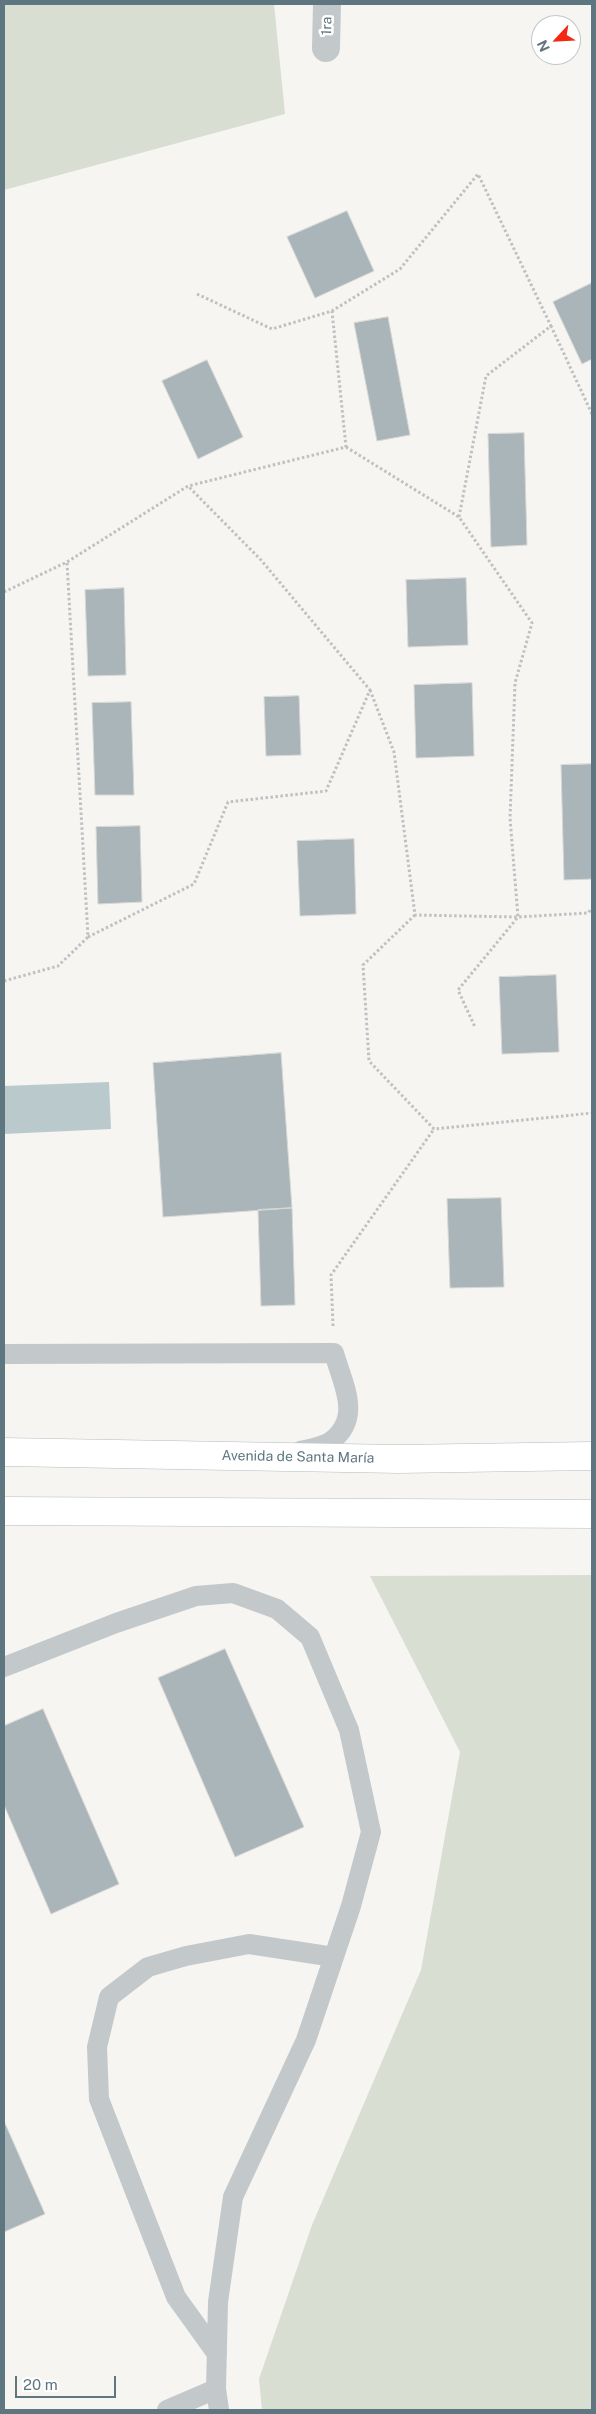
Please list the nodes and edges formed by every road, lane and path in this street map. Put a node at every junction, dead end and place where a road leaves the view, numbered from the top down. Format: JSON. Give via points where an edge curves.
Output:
{"nodes":[{"id":1,"x":327,"y":4,"type":"edge"},
{"id":2,"x":326,"y":48,"type":"dead end"},
{"id":3,"x":197,"y":294,"type":"dead end"},
{"id":4,"x":332,"y":311,"type":"junction"},
{"id":5,"x":551,"y":326,"type":"junction"},
{"id":6,"x":592,"y":414,"type":"edge"},
{"id":7,"x":346,"y":446,"type":"junction"},
{"id":8,"x":188,"y":486,"type":"junction"},
{"id":9,"x":459,"y":517,"type":"junction"},
{"id":10,"x":67,"y":562,"type":"junction"},
{"id":11,"x":4,"y":592,"type":"edge"},
{"id":12,"x":370,"y":690,"type":"junction"},
{"id":13,"x":592,"y":908,"type":"edge"},
{"id":14,"x":590,"y":913,"type":"edge"},
{"id":15,"x":415,"y":915,"type":"junction"},
{"id":16,"x":518,"y":917,"type":"junction"},
{"id":17,"x":88,"y":937,"type":"junction"},
{"id":18,"x":4,"y":981,"type":"edge"},
{"id":19,"x":475,"y":1027,"type":"dead end"},
{"id":20,"x":592,"y":1114,"type":"edge"},
{"id":21,"x":434,"y":1129,"type":"junction"},
{"id":22,"x":334,"y":1353,"type":"junction"},
{"id":23,"x":4,"y":1354,"type":"edge"},
{"id":24,"x":4,"y":1452,"type":"edge"},
{"id":25,"x":284,"y":1456,"type":"junction"},
{"id":26,"x":592,"y":1456,"type":"edge"},
{"id":27,"x":4,"y":1511,"type":"edge"},
{"id":28,"x":592,"y":1514,"type":"edge"},
{"id":29,"x":4,"y":1667,"type":"edge"},
{"id":30,"x":334,"y":1957,"type":"junction"},
{"id":31,"x":217,"y":2354,"type":"junction"},
{"id":32,"x":216,"y":2389,"type":"junction"},
{"id":33,"x":166,"y":2410,"type":"edge"},
{"id":34,"x":219,"y":2410,"type":"edge"}],
"edges":[{"from":1,"to":2,"type":"street","name":"1ra"},
{"from":3,"to":4,"type":"path","via":[[272,329]]},
{"from":4,"to":5,"type":"path","via":[[400,269],[478,174]]},
{"from":4,"to":7,"type":"path"},
{"from":5,"to":6,"type":"path"},
{"from":5,"to":9,"type":"path","via":[[486,376]]},
{"from":7,"to":8,"type":"path"},
{"from":7,"to":9,"type":"path"},
{"from":8,"to":10,"type":"path"},
{"from":8,"to":12,"type":"path","via":[[261,560]]},
{"from":9,"to":16,"type":"path","via":[[532,624],[515,683],[510,818]]},
{"from":10,"to":11,"type":"path"},
{"from":10,"to":17,"type":"path"},
{"from":12,"to":15,"type":"path","via":[[394,752]]},
{"from":12,"to":17,"type":"path","via":[[326,791],[228,802],[194,884]]},
{"from":13,"to":14,"type":"path"},
{"from":14,"to":16,"type":"path"},
{"from":15,"to":16,"type":"path"},
{"from":15,"to":21,"type":"path","via":[[363,965],[369,1061]]},
{"from":16,"to":19,"type":"path","via":[[458,990]]},
{"from":17,"to":18,"type":"path","via":[[58,966]]},
{"from":20,"to":21,"type":"path"},
{"from":21,"to":22,"type":"path","via":[[331,1275]]},
{"from":22,"to":23,"type":"lane"},
{"from":22,"to":25,"type":"lane","via":[[349,1407],[346,1425],[329,1443]]},
{"from":24,"to":25,"type":"street","name":"Avenida de Santa María"},
{"from":25,"to":26,"type":"street","name":"Avenida de Santa María","via":[[399,1459]]},
{"from":27,"to":28,"type":"street"},
{"from":29,"to":30,"type":"lane","via":[[196,1596],[233,1593],[250,1599],[277,1609],[310,1637],[349,1730],[371,1832]]},
{"from":30,"to":31,"type":"lane","via":[[306,2040],[233,2197],[218,2302]]},
{"from":30,"to":31,"type":"lane","via":[[249,1944],[148,1967],[109,1997],[97,2047],[99,2100],[176,2297]]},
{"from":31,"to":32,"type":"lane"},
{"from":32,"to":33,"type":"lane"},
{"from":32,"to":34,"type":"lane"}]}
